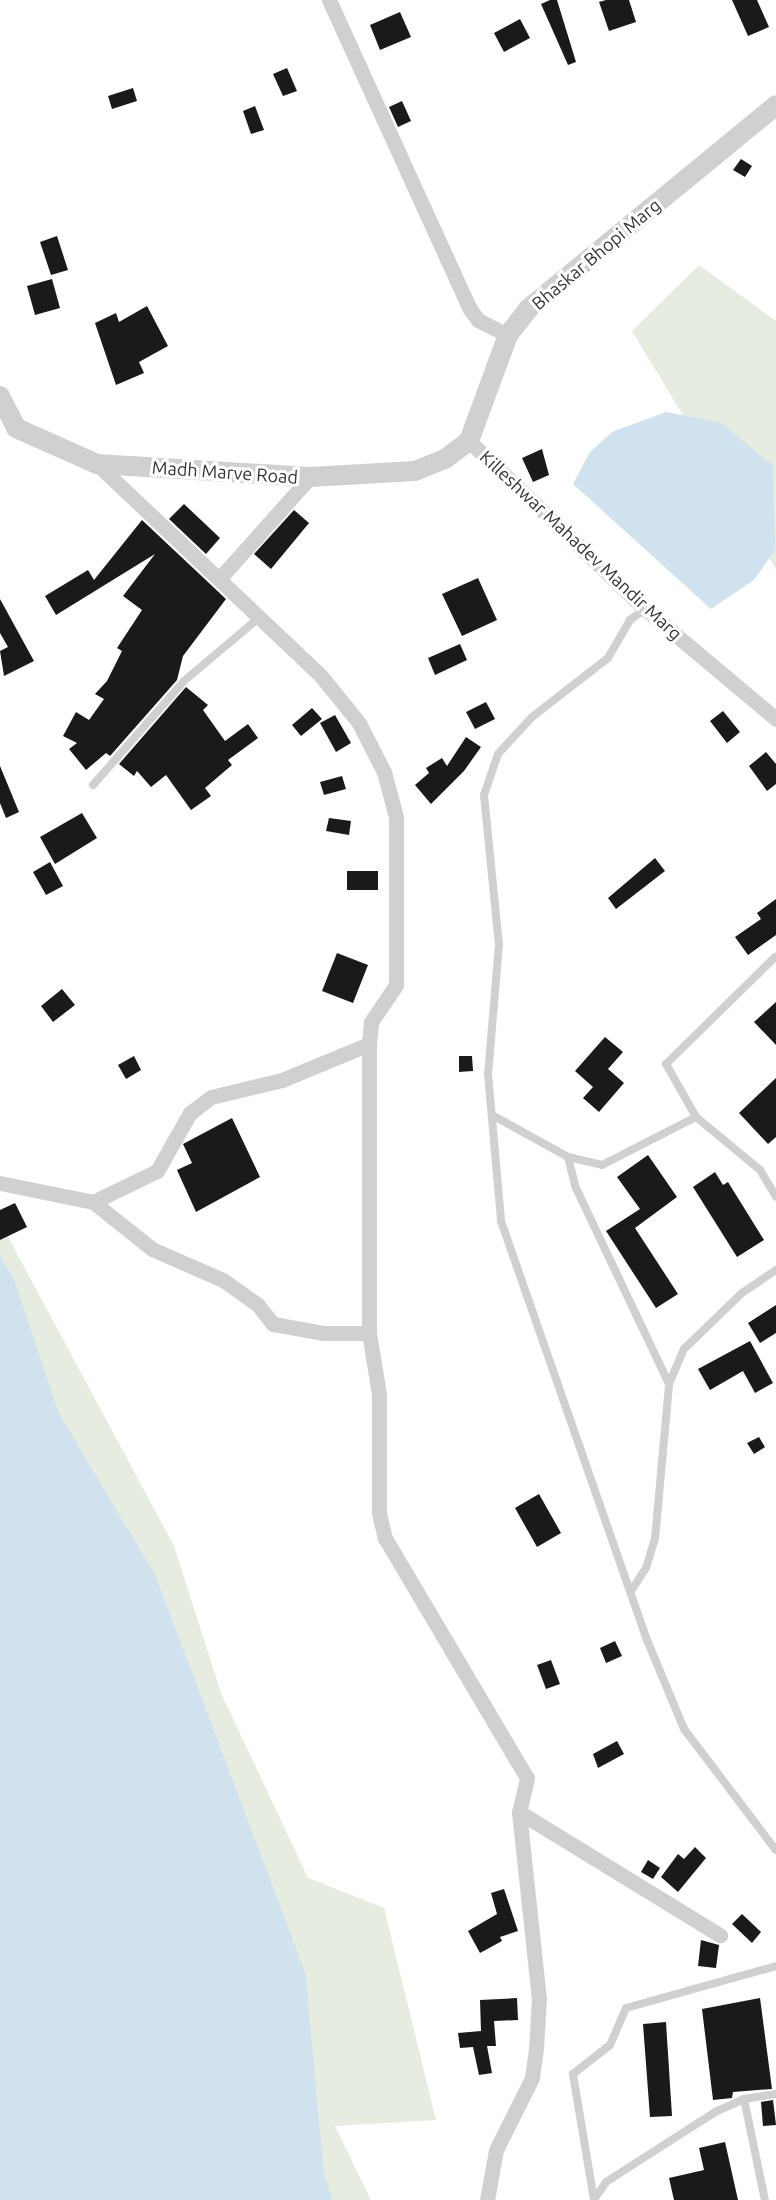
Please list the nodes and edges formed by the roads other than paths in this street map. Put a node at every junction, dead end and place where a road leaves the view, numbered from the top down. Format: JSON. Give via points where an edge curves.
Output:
{"nodes":[{"id":1,"x":329,"y":0,"type":"edge"},
{"id":2,"x":776,"y":105,"type":"edge"},
{"id":3,"x":508,"y":335,"type":"junction"},
{"id":4,"x":1,"y":403,"type":"edge"},
{"id":5,"x":469,"y":441,"type":"junction"},
{"id":6,"x":97,"y":464,"type":"junction"},
{"id":7,"x":310,"y":477,"type":"junction"},
{"id":8,"x":220,"y":578,"type":"junction"},
{"id":9,"x":645,"y":609,"type":"junction"},
{"id":10,"x":262,"y":616,"type":"junction"},
{"id":11,"x":776,"y":719,"type":"edge"},
{"id":12,"x":93,"y":784,"type":"dead end"},
{"id":13,"x":776,"y":957,"type":"edge"},
{"id":14,"x":369,"y":1044,"type":"junction"},
{"id":15,"x":492,"y":1115,"type":"junction"},
{"id":16,"x":696,"y":1117,"type":"junction"},
{"id":17,"x":568,"y":1157,"type":"junction"},
{"id":18,"x":0,"y":1183,"type":"edge"},
{"id":19,"x":776,"y":1197,"type":"edge"},
{"id":20,"x":93,"y":1202,"type":"junction"},
{"id":21,"x":776,"y":1270,"type":"edge"},
{"id":22,"x":369,"y":1333,"type":"junction"},
{"id":23,"x":669,"y":1384,"type":"junction"},
{"id":24,"x":631,"y":1591,"type":"junction"},
{"id":25,"x":519,"y":1812,"type":"junction"},
{"id":26,"x":776,"y":1850,"type":"edge"},
{"id":27,"x":720,"y":1935,"type":"dead end"},
{"id":28,"x":776,"y":1966,"type":"edge"},
{"id":29,"x":776,"y":2094,"type":"edge"},
{"id":30,"x":744,"y":2099,"type":"junction"},
{"id":31,"x":487,"y":2200,"type":"edge"},
{"id":32,"x":594,"y":2200,"type":"edge"},
{"id":33,"x":765,"y":2200,"type":"edge"}],
"edges":[{"from":1,"to":3,"type":"street","via":[[470,309],[478,320]]},
{"from":2,"to":3,"type":"street","name":"Bhaskar Bhopi Marg","via":[[528,309]]},
{"from":3,"to":5,"type":"street","name":"Bhaskar Bhopi Marg"},
{"from":4,"to":6,"type":"street","name":"Madh Marve Road","via":[[16,428]]},
{"from":5,"to":7,"type":"street","name":"Madh Marve Road","via":[[445,459],[415,471]]},
{"from":5,"to":9,"type":"street","name":"Killeshwar Mahadev Mandir Marg"},
{"from":6,"to":7,"type":"street","name":"Madh Marve Road"},
{"from":6,"to":8,"type":"street"},
{"from":7,"to":8,"type":"street"},
{"from":8,"to":10,"type":"street"},
{"from":9,"to":11,"type":"street","name":"Killeshwar Mahadev Mandir Marg"},
{"from":9,"to":15,"type":"lane","via":[[630,620],[608,658],[532,717],[498,754],[484,795],[499,944],[488,1074]]},
{"from":10,"to":12,"type":"lane","via":[[184,681]]},
{"from":10,"to":14,"type":"street","via":[[321,676],[358,723],[384,772],[396,817],[396,985],[370,1022]]},
{"from":13,"to":16,"type":"lane","via":[[666,1065]]},
{"from":14,"to":20,"type":"street","via":[[282,1080],[212,1097],[190,1113],[157,1171]]},
{"from":14,"to":22,"type":"street"},
{"from":15,"to":17,"type":"lane"},
{"from":15,"to":24,"type":"lane","via":[[501,1221]]},
{"from":16,"to":17,"type":"lane","via":[[602,1165]]},
{"from":16,"to":19,"type":"lane","via":[[760,1170]]},
{"from":17,"to":23,"type":"lane","via":[[576,1188]]},
{"from":18,"to":20,"type":"street"},
{"from":20,"to":22,"type":"street","via":[[152,1250],[223,1280],[258,1305],[273,1324],[324,1333]]},
{"from":21,"to":23,"type":"lane","via":[[698,1330],[684,1349]]},
{"from":22,"to":25,"type":"street","via":[[379,1394],[376,1487],[385,1538],[527,1778]]},
{"from":23,"to":24,"type":"lane","via":[[655,1539],[646,1568]]},
{"from":24,"to":26,"type":"lane","via":[[684,1729]]},
{"from":25,"to":27,"type":"street"},
{"from":25,"to":31,"type":"street","via":[[539,1998],[536,2049],[532,2078],[496,2150]]},
{"from":28,"to":32,"type":"lane","via":[[626,2008],[610,2045],[573,2074]]},
{"from":29,"to":30,"type":"lane"},
{"from":30,"to":32,"type":"lane","via":[[715,2112],[606,2181]]},
{"from":30,"to":33,"type":"lane"}]}
